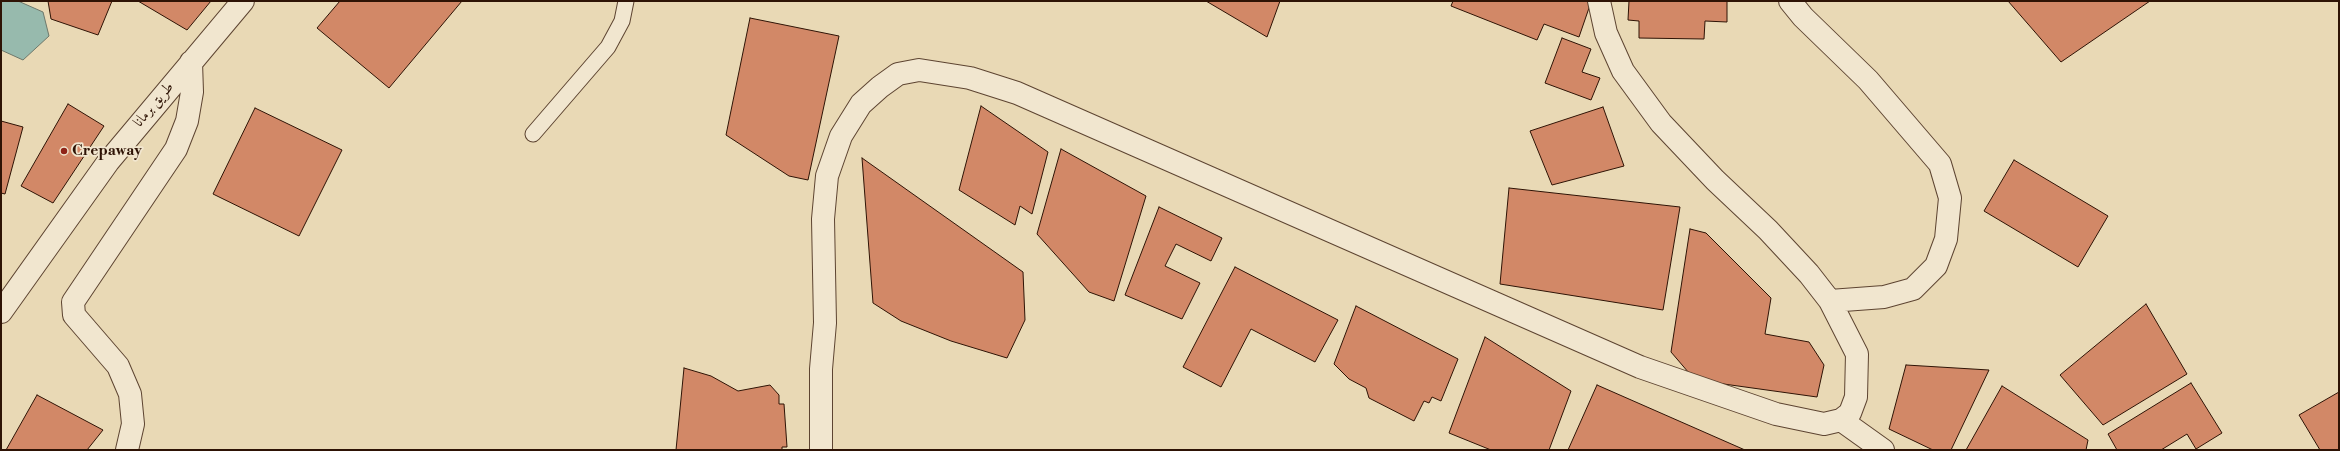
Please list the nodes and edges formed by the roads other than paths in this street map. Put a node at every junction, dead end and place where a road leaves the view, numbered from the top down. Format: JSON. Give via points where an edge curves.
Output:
{"nodes":[{"id":1,"x":244,"y":1,"type":"edge"},
{"id":2,"x":626,"y":1,"type":"edge"},
{"id":3,"x":1599,"y":1,"type":"edge"},
{"id":4,"x":1790,"y":1,"type":"edge"},
{"id":5,"x":191,"y":62,"type":"junction"},
{"id":6,"x":534,"y":134,"type":"dead end"},
{"id":7,"x":1830,"y":301,"type":"junction"},
{"id":8,"x":1,"y":312,"type":"edge"},
{"id":9,"x":1841,"y":420,"type":"junction"},
{"id":10,"x":127,"y":450,"type":"edge"},
{"id":11,"x":822,"y":450,"type":"edge"},
{"id":12,"x":1883,"y":450,"type":"edge"}],
"edges":[{"from":1,"to":5,"type":"street","name":"طريق برمانا"},
{"from":2,"to":6,"type":"lane","via":[[622,22],[608,47]]},
{"from":3,"to":7,"type":"street","via":[[1606,33],[1623,71],[1661,123],[1715,180],[1773,235]]},
{"from":4,"to":7,"type":"street","via":[[1868,80],[1940,164],[1950,198],[1946,239],[1936,266],[1913,289],[1884,297]]},
{"from":5,"to":8,"type":"street","name":"طريق برمانا","via":[[108,162]]},
{"from":5,"to":10,"type":"street","via":[[192,92],[187,121],[176,149],[73,302],[74,315],[118,366],[130,394],[133,424]]},
{"from":7,"to":9,"type":"street","via":[[1857,354],[1856,397],[1850,413]]},
{"from":9,"to":11,"type":"street","via":[[1824,424],[1776,414],[1640,367],[1018,93],[970,78],[920,70],[898,74],[861,104],[841,136],[827,176],[823,219],[825,323],[821,369]]},
{"from":9,"to":12,"type":"street"}]}
